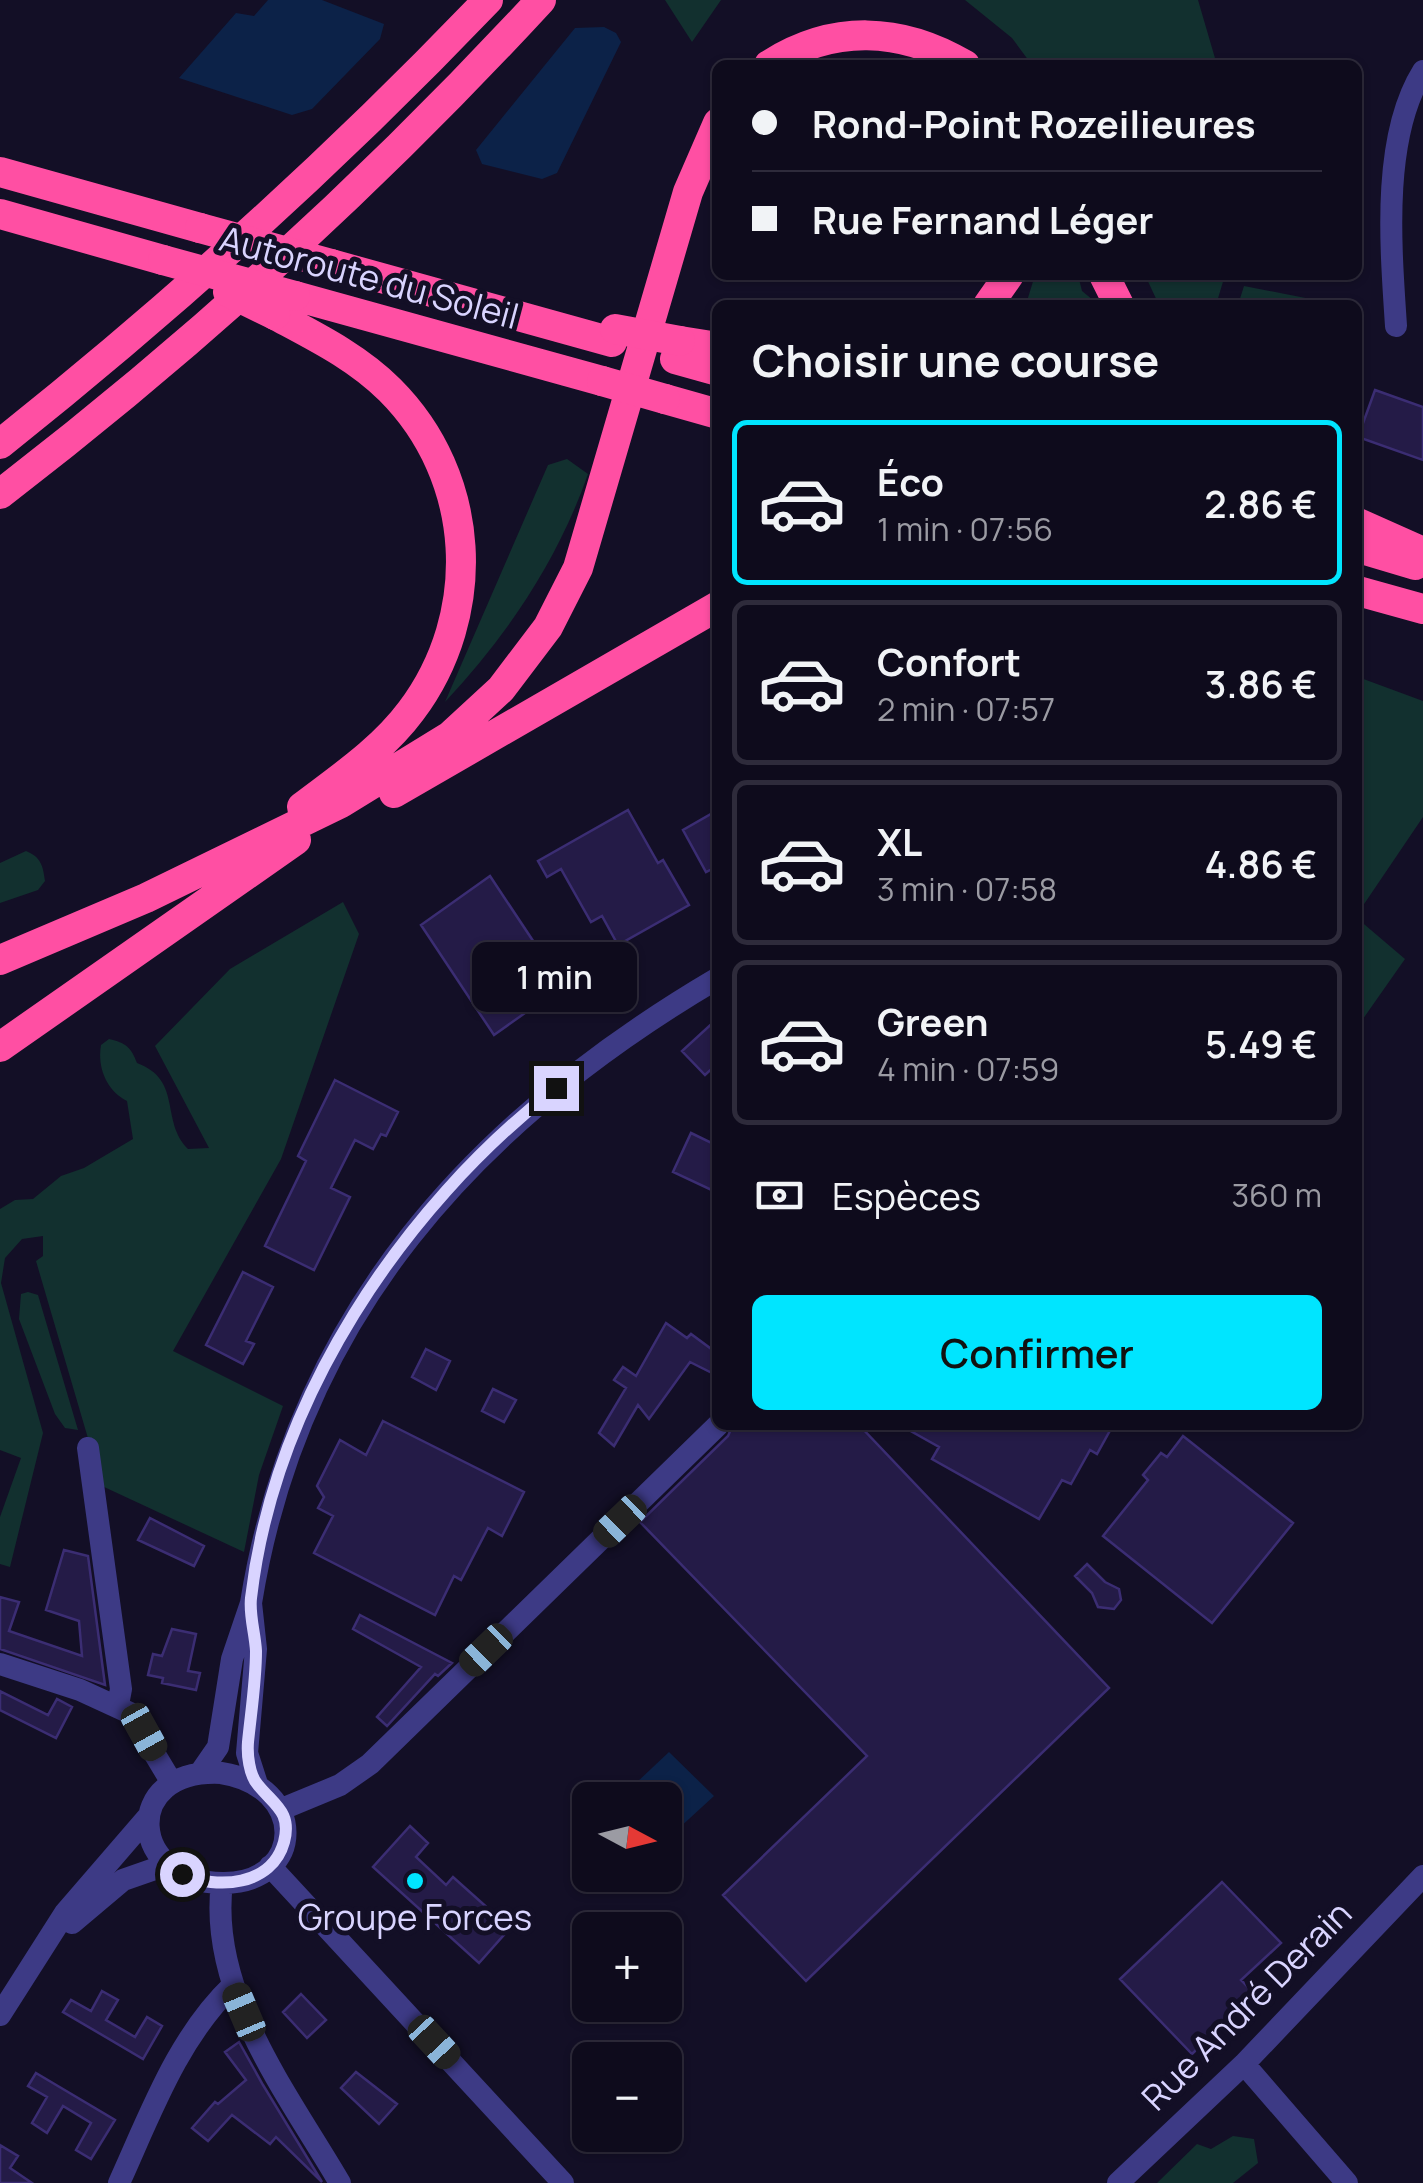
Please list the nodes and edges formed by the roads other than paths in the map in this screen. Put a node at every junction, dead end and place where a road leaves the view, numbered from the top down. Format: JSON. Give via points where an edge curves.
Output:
{"nodes":[{"id":1,"x":488,"y":0,"type":"edge"},
{"id":2,"x":541,"y":0,"type":"edge"},
{"id":3,"x":779,"y":60,"type":"edge"},
{"id":4,"x":955,"y":60,"type":"edge"},
{"id":5,"x":1423,"y":72,"type":"edge"},
{"id":6,"x":712,"y":138,"type":"edge"},
{"id":7,"x":0,"y":172,"type":"edge"},
{"id":8,"x":0,"y":214,"type":"edge"},
{"id":9,"x":285,"y":306,"type":"junction"},
{"id":10,"x":1396,"y":326,"type":"dead end"},
{"id":11,"x":712,"y":347,"type":"edge"},
{"id":12,"x":678,"y":350,"type":"junction"},
{"id":13,"x":712,"y":368,"type":"edge"},
{"id":14,"x":712,"y":412,"type":"edge"},
{"id":15,"x":0,"y":444,"type":"edge"},
{"id":16,"x":0,"y":494,"type":"edge"},
{"id":17,"x":1362,"y":524,"type":"edge"},
{"id":18,"x":1362,"y":549,"type":"edge"},
{"id":19,"x":1423,"y":552,"type":"edge"},
{"id":20,"x":1423,"y":567,"type":"edge"},
{"id":21,"x":1362,"y":592,"type":"edge"},
{"id":22,"x":1423,"y":609,"type":"edge"},
{"id":23,"x":712,"y":610,"type":"edge"},
{"id":24,"x":252,"y":859,"type":"junction"},
{"id":25,"x":0,"y":960,"type":"edge"},
{"id":26,"x":712,"y":982,"type":"edge"},
{"id":27,"x":0,"y":1047,"type":"edge"},
{"id":28,"x":713,"y":1430,"type":"edge"},
{"id":29,"x":88,"y":1448,"type":"dead end"},
{"id":30,"x":250,"y":1603,"type":"junction"},
{"id":31,"x":0,"y":1664,"type":"edge"},
{"id":32,"x":118,"y":1705,"type":"junction"},
{"id":33,"x":200,"y":1773,"type":"junction"},
{"id":34,"x":172,"y":1783,"type":"junction"},
{"id":35,"x":257,"y":1784,"type":"junction"},
{"id":36,"x":282,"y":1810,"type":"junction"},
{"id":37,"x":147,"y":1818,"type":"junction"},
{"id":38,"x":166,"y":1865,"type":"junction"},
{"id":39,"x":279,"y":1874,"type":"junction"},
{"id":40,"x":1423,"y":1876,"type":"edge"},
{"id":41,"x":222,"y":1883,"type":"junction"},
{"id":42,"x":42,"y":1954,"type":"junction"},
{"id":43,"x":233,"y":1985,"type":"junction"},
{"id":44,"x":0,"y":2015,"type":"edge"},
{"id":45,"x":1244,"y":2064,"type":"junction"},
{"id":46,"x":118,"y":2183,"type":"edge"},
{"id":47,"x":340,"y":2183,"type":"edge"},
{"id":48,"x":563,"y":2183,"type":"edge"},
{"id":49,"x":1118,"y":2183,"type":"edge"},
{"id":50,"x":1347,"y":2183,"type":"edge"}],
"edges":[{"from":1,"to":15,"type":"highway","via":[[338,150]]},
{"from":2,"to":16,"type":"highway","via":[[331,214],[176,352]]},
{"from":3,"to":4,"type":"highway","via":[[823,39],[873,34],[921,42]]},
{"from":5,"to":10,"type":"street","via":[[1399,130],[1393,194]]},
{"from":6,"to":24,"type":"highway","via":[[688,192],[602,494],[563,601],[530,654],[450,736]]},
{"from":7,"to":12,"type":"highway","name":"Autoroute du Soleil","bridge":true,"via":[[461,300]]},
{"from":8,"to":9,"type":"highway","name":"Autoroute du Soleil","bridge":true,"via":[[163,260]]},
{"from":9,"to":14,"type":"highway","name":"Autoroute du Soleil","bridge":true},
{"from":9,"to":24,"type":"highway","via":[[388,388],[418,422],[454,499],[462,583],[443,658],[409,714]]},
{"from":11,"to":12,"type":"highway"},
{"from":12,"to":13,"type":"highway","name":"Autoroute du Soleil"},
{"from":17,"to":19,"type":"highway"},
{"from":18,"to":20,"type":"highway"},
{"from":21,"to":22,"type":"highway"},
{"from":23,"to":24,"type":"highway","via":[[449,763]]},
{"from":24,"to":25,"type":"highway"},
{"from":24,"to":27,"type":"highway"},
{"from":26,"to":30,"type":"street","via":[[646,1020],[525,1112],[418,1226],[371,1290],[312,1392],[270,1503]]},
{"from":28,"to":36,"type":"street","via":[[378,1756],[340,1785]]},
{"from":29,"to":32,"type":"street"},
{"from":30,"to":33,"type":"street","via":[[232,1659],[218,1747]]},
{"from":30,"to":35,"type":"street","via":[[256,1649],[247,1753]]},
{"from":31,"to":32,"type":"street"},
{"from":32,"to":34,"type":"street","via":[[138,1722]]},
{"from":33,"to":34,"type":"street"},
{"from":33,"to":35,"type":"street"},
{"from":34,"to":37,"type":"street"},
{"from":35,"to":36,"type":"street"},
{"from":36,"to":39,"type":"street"},
{"from":37,"to":38,"type":"street","via":[[150,1840]]},
{"from":37,"to":42,"type":"street","via":[[66,1912]]},
{"from":38,"to":41,"type":"street","via":[[190,1878]]},
{"from":38,"to":42,"type":"street","via":[[108,1890]]},
{"from":39,"to":41,"type":"street"},
{"from":39,"to":48,"type":"street"},
{"from":40,"to":45,"type":"street","name":"Rue André Derain"},
{"from":41,"to":43,"type":"street","via":[[222,1930]]},
{"from":42,"to":44,"type":"street"},
{"from":43,"to":46,"type":"street","via":[[184,2049]]},
{"from":43,"to":47,"type":"street"},
{"from":45,"to":49,"type":"street","name":"Rue André Derain"},
{"from":45,"to":50,"type":"street"}]}
